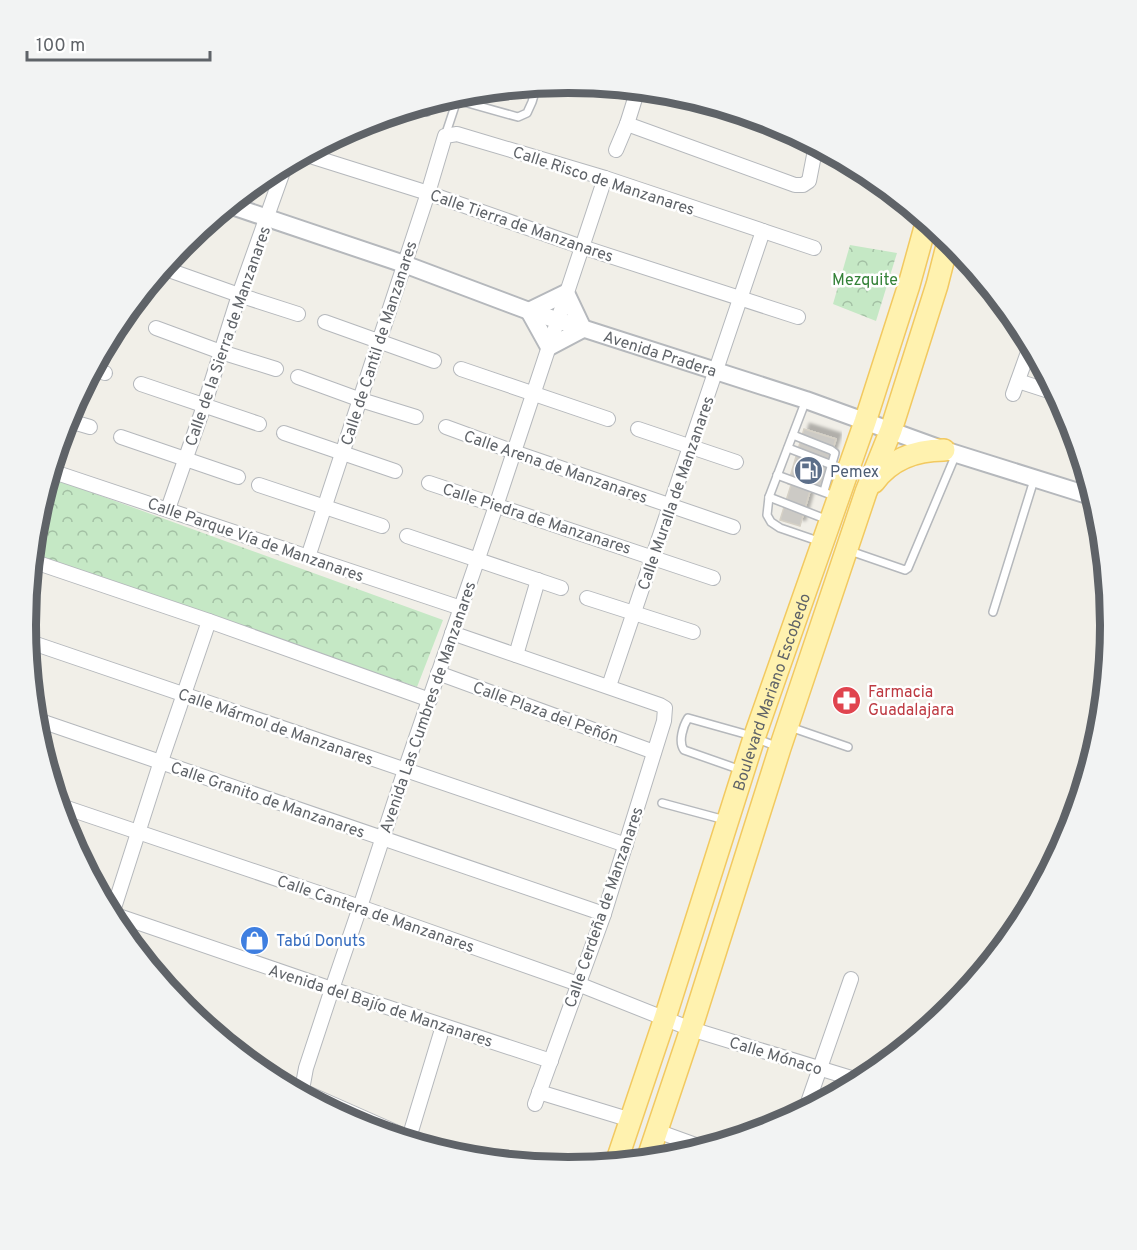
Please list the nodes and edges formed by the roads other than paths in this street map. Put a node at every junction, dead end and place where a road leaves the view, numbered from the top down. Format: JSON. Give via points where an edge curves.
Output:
{"nodes":[{"id":1,"x":534,"y":94,"type":"edge"},
{"id":2,"x":636,"y":97,"type":"edge"},
{"id":3,"x":472,"y":102,"type":"edge"},
{"id":4,"x":455,"y":105,"type":"edge"},
{"id":5,"x":627,"y":124,"type":"junction"},
{"id":6,"x":446,"y":132,"type":"junction"},
{"id":7,"x":616,"y":150,"type":"dead end"},
{"id":8,"x":814,"y":153,"type":"edge"},
{"id":9,"x":314,"y":157,"type":"edge"},
{"id":10,"x":282,"y":177,"type":"edge"},
{"id":11,"x":605,"y":178,"type":"junction"},
{"id":12,"x":428,"y":193,"type":"junction"},
{"id":13,"x":238,"y":208,"type":"edge"},
{"id":14,"x":267,"y":218,"type":"junction"},
{"id":15,"x":924,"y":229,"type":"edge"},
{"id":16,"x":763,"y":231,"type":"junction"},
{"id":17,"x":582,"y":247,"type":"junction"},
{"id":18,"x":814,"y":248,"type":"dead end"},
{"id":19,"x":946,"y":249,"type":"edge"},
{"id":20,"x":404,"y":264,"type":"junction"},
{"id":21,"x":171,"y":271,"type":"edge"},
{"id":22,"x":566,"y":293,"type":"junction"},
{"id":23,"x":239,"y":295,"type":"junction"},
{"id":24,"x":740,"y":298,"type":"junction"},
{"id":25,"x":529,"y":311,"type":"junction"},
{"id":26,"x":298,"y":314,"type":"dead end"},
{"id":27,"x":798,"y":317,"type":"dead end"},
{"id":28,"x":557,"y":320,"type":"junction"},
{"id":29,"x":325,"y":322,"type":"dead end"},
{"id":30,"x":156,"y":328,"type":"dead end"},
{"id":31,"x":583,"y":329,"type":"junction"},
{"id":32,"x":379,"y":342,"type":"junction"},
{"id":33,"x":549,"y":347,"type":"junction"},
{"id":34,"x":221,"y":352,"type":"junction"},
{"id":35,"x":1027,"y":355,"type":"edge"},
{"id":36,"x":434,"y":361,"type":"dead end"},
{"id":37,"x":276,"y":369,"type":"dead end"},
{"id":38,"x":461,"y":369,"type":"dead end"},
{"id":39,"x":717,"y":371,"type":"junction"},
{"id":40,"x":298,"y":377,"type":"dead end"},
{"id":41,"x":141,"y":384,"type":"dead end"},
{"id":42,"x":533,"y":393,"type":"junction"},
{"id":43,"x":1048,"y":393,"type":"edge"},
{"id":44,"x":361,"y":399,"type":"junction"},
{"id":45,"x":806,"y":400,"type":"junction"},
{"id":46,"x":204,"y":406,"type":"junction"},
{"id":47,"x":416,"y":417,"type":"dead end"},
{"id":48,"x":608,"y":419,"type":"dead end"},
{"id":49,"x":865,"y":422,"type":"junction"},
{"id":50,"x":76,"y":423,"type":"edge"},
{"id":51,"x":259,"y":424,"type":"dead end"},
{"id":52,"x":446,"y":427,"type":"dead end"},
{"id":53,"x":90,"y":428,"type":"dead end"},
{"id":54,"x":638,"y":429,"type":"dead end"},
{"id":55,"x":891,"y":430,"type":"junction"},
{"id":56,"x":284,"y":433,"type":"dead end"},
{"id":57,"x":793,"y":435,"type":"junction"},
{"id":58,"x":121,"y":437,"type":"dead end"},
{"id":59,"x":690,"y":447,"type":"junction"},
{"id":60,"x":788,"y":448,"type":"junction"},
{"id":61,"x":514,"y":452,"type":"junction"},
{"id":62,"x":950,"y":452,"type":"junction"},
{"id":63,"x":342,"y":453,"type":"junction"},
{"id":64,"x":186,"y":458,"type":"junction"},
{"id":65,"x":736,"y":462,"type":"dead end"},
{"id":66,"x":840,"y":468,"type":"junction"},
{"id":67,"x":395,"y":471,"type":"dead end"},
{"id":68,"x":58,"y":473,"type":"edge"},
{"id":69,"x":777,"y":475,"type":"junction"},
{"id":70,"x":238,"y":477,"type":"dead end"},
{"id":71,"x":1035,"y":478,"type":"junction"},
{"id":72,"x":429,"y":483,"type":"dead end"},
{"id":73,"x":259,"y":485,"type":"dead end"},
{"id":74,"x":866,"y":492,"type":"junction"},
{"id":75,"x":831,"y":494,"type":"junction"},
{"id":76,"x":1085,"y":494,"type":"edge"},
{"id":77,"x":769,"y":497,"type":"junction"},
{"id":78,"x":670,"y":505,"type":"junction"},
{"id":79,"x":496,"y":506,"type":"junction"},
{"id":80,"x":325,"y":507,"type":"junction"},
{"id":81,"x":168,"y":509,"type":"junction"},
{"id":82,"x":831,"y":521,"type":"junction"},
{"id":83,"x":382,"y":526,"type":"dead end"},
{"id":84,"x":733,"y":527,"type":"dead end"},
{"id":85,"x":407,"y":536,"type":"dead end"},
{"id":86,"x":823,"y":543,"type":"junction"},
{"id":87,"x":847,"y":550,"type":"junction"},
{"id":88,"x":653,"y":556,"type":"junction"},
{"id":89,"x":308,"y":557,"type":"junction"},
{"id":90,"x":477,"y":559,"type":"junction"},
{"id":91,"x":40,"y":564,"type":"edge"},
{"id":92,"x":713,"y":578,"type":"dead end"},
{"id":93,"x":538,"y":580,"type":"junction"},
{"id":94,"x":561,"y":588,"type":"dead end"},
{"id":95,"x":587,"y":598,"type":"dead end"},
{"id":96,"x":461,"y":608,"type":"junction"},
{"id":97,"x":993,"y":612,"type":"dead end"},
{"id":98,"x":633,"y":613,"type":"junction"},
{"id":99,"x":209,"y":621,"type":"junction"},
{"id":100,"x":693,"y":632,"type":"dead end"},
{"id":101,"x":452,"y":633,"type":"junction"},
{"id":102,"x":37,"y":644,"type":"edge"},
{"id":103,"x":516,"y":655,"type":"junction"},
{"id":104,"x":438,"y":673,"type":"junction"},
{"id":105,"x":609,"y":686,"type":"junction"},
{"id":106,"x":184,"y":694,"type":"junction"},
{"id":107,"x":429,"y":700,"type":"junction"},
{"id":108,"x":45,"y":722,"type":"edge"},
{"id":109,"x":788,"y":726,"type":"junction"},
{"id":110,"x":754,"y":738,"type":"junction"},
{"id":111,"x":848,"y":747,"type":"dead end"},
{"id":112,"x":780,"y":748,"type":"junction"},
{"id":113,"x":654,"y":752,"type":"junction"},
{"id":114,"x":161,"y":761,"type":"junction"},
{"id":115,"x":405,"y":770,"type":"junction"},
{"id":116,"x":743,"y":771,"type":"junction"},
{"id":117,"x":662,"y":803,"type":"dead end"},
{"id":118,"x":69,"y":809,"type":"edge"},
{"id":119,"x":728,"y":820,"type":"junction"},
{"id":120,"x":137,"y":832,"type":"junction"},
{"id":121,"x":383,"y":839,"type":"junction"},
{"id":122,"x":626,"y":845,"type":"junction"},
{"id":123,"x":114,"y":903,"type":"edge"},
{"id":124,"x":360,"y":907,"type":"junction"},
{"id":125,"x":604,"y":914,"type":"junction"},
{"id":126,"x":124,"y":917,"type":"edge"},
{"id":127,"x":851,"y":979,"type":"dead end"},
{"id":128,"x":578,"y":984,"type":"junction"},
{"id":129,"x":332,"y":989,"type":"junction"},
{"id":130,"x":665,"y":1018,"type":"junction"},
{"id":131,"x":443,"y":1026,"type":"junction"},
{"id":132,"x":691,"y":1029,"type":"junction"},
{"id":133,"x":551,"y":1061,"type":"junction"},
{"id":134,"x":819,"y":1069,"type":"junction"},
{"id":135,"x":848,"y":1078,"type":"edge"},
{"id":136,"x":302,"y":1086,"type":"edge"},
{"id":137,"x":808,"y":1101,"type":"edge"},
{"id":138,"x":631,"y":1120,"type":"junction"},
{"id":139,"x":657,"y":1131,"type":"junction"},
{"id":140,"x":411,"y":1133,"type":"edge"},
{"id":141,"x":690,"y":1143,"type":"edge"},
{"id":142,"x":650,"y":1151,"type":"edge"},
{"id":143,"x":619,"y":1155,"type":"edge"}],
"edges":[{"from":1,"to":3,"type":"lane","via":[[526,113],[518,117]]},
{"from":2,"to":5,"type":"street"},
{"from":4,"to":6,"type":"lane"},
{"from":5,"to":7,"type":"street"},
{"from":5,"to":8,"type":"street","via":[[795,184],[808,181]]},
{"from":6,"to":11,"type":"street","name":"Calle Risco de Manzanares"},
{"from":6,"to":12,"type":"street","name":"Calle de Cantil de Manzanares"},
{"from":9,"to":12,"type":"street","name":"Calle Tierra de Manzanares"},
{"from":10,"to":14,"type":"street","name":"Calle de la Sierra de Manzanares"},
{"from":11,"to":16,"type":"street","name":"Calle Risco de Manzanares"},
{"from":11,"to":17,"type":"street","name":"Avenida Las Cumbres de Manzanares"},
{"from":12,"to":17,"type":"street","name":"Calle Tierra de Manzanares"},
{"from":12,"to":20,"type":"street","name":"Calle de Cantil de Manzanares"},
{"from":13,"to":14,"type":"street","name":"Avenida Pradera"},
{"from":14,"to":20,"type":"street","name":"Avenida Pradera"},
{"from":14,"to":23,"type":"street","name":"Calle de la Sierra de Manzanares"},
{"from":15,"to":49,"type":"main road","name":"Boulevard Mariano Escobedo"},
{"from":16,"to":18,"type":"street","name":"Calle Risco de Manzanares"},
{"from":16,"to":24,"type":"street","name":"Calle Muralla de Manzanares"},
{"from":17,"to":22,"type":"street","name":"Avenida Las Cumbres de Manzanares"},
{"from":17,"to":24,"type":"street","name":"Calle Tierra de Manzanares"},
{"from":19,"to":55,"type":"main road","name":"Boulevard Mariano Escobedo"},
{"from":20,"to":25,"type":"street","name":"Avenida Pradera"},
{"from":20,"to":32,"type":"street","name":"Calle de Cantil de Manzanares"},
{"from":21,"to":23,"type":"street"},
{"from":22,"to":25,"type":"street"},
{"from":22,"to":28,"type":"street","name":"Avenida Las Cumbres de Manzanares"},
{"from":22,"to":31,"type":"street"},
{"from":23,"to":26,"type":"street"},
{"from":23,"to":34,"type":"street","name":"Calle de la Sierra de Manzanares"},
{"from":24,"to":27,"type":"street","name":"Calle Tierra de Manzanares"},
{"from":24,"to":39,"type":"street","name":"Calle Muralla de Manzanares"},
{"from":25,"to":28,"type":"street","name":"Avenida Pradera"},
{"from":25,"to":33,"type":"street"},
{"from":28,"to":31,"type":"street","name":"Avenida Pradera"},
{"from":28,"to":33,"type":"street","name":"Avenida Las Cumbres de Manzanares"},
{"from":29,"to":32,"type":"street"},
{"from":30,"to":34,"type":"street"},
{"from":31,"to":33,"type":"street"},
{"from":31,"to":39,"type":"street","name":"Avenida Pradera"},
{"from":32,"to":36,"type":"street"},
{"from":32,"to":44,"type":"street","name":"Calle de Cantil de Manzanares"},
{"from":33,"to":42,"type":"street","name":"Avenida Las Cumbres de Manzanares"},
{"from":34,"to":37,"type":"street"},
{"from":34,"to":46,"type":"street","name":"Calle de la Sierra de Manzanares"},
{"from":35,"to":43,"type":"street","via":[[1015,388]]},
{"from":38,"to":42,"type":"street"},
{"from":39,"to":45,"type":"street","name":"Avenida Pradera"},
{"from":39,"to":59,"type":"street","name":"Calle Muralla de Manzanares"},
{"from":40,"to":44,"type":"street"},
{"from":41,"to":46,"type":"street"},
{"from":42,"to":48,"type":"street"},
{"from":42,"to":61,"type":"street","name":"Avenida Las Cumbres de Manzanares"},
{"from":44,"to":47,"type":"street"},
{"from":44,"to":63,"type":"street","name":"Calle de Cantil de Manzanares"},
{"from":45,"to":49,"type":"street","name":"Avenida Pradera"},
{"from":45,"to":57,"type":"lane"},
{"from":46,"to":51,"type":"street"},
{"from":46,"to":64,"type":"street","name":"Calle de la Sierra de Manzanares"},
{"from":49,"to":55,"type":"street","name":"Avenida Pradera"},
{"from":49,"to":66,"type":"main road","name":"Boulevard Mariano Escobedo"},
{"from":50,"to":53,"type":"street"},
{"from":52,"to":61,"type":"street","name":"Calle Arena de Manzanares"},
{"from":54,"to":59,"type":"street"},
{"from":55,"to":62,"type":"street","name":"Avenida Pradera"},
{"from":55,"to":74,"type":"main road","name":"Boulevard Mariano Escobedo"},
{"from":56,"to":63,"type":"street"},
{"from":57,"to":60,"type":"lane"},
{"from":57,"to":66,"type":"lane","via":[[831,450]]},
{"from":58,"to":64,"type":"street"},
{"from":59,"to":65,"type":"street"},
{"from":59,"to":78,"type":"street","name":"Calle Muralla de Manzanares"},
{"from":60,"to":66,"type":"lane"},
{"from":60,"to":69,"type":"lane"},
{"from":61,"to":78,"type":"street","name":"Calle Arena de Manzanares"},
{"from":61,"to":79,"type":"street","name":"Avenida Las Cumbres de Manzanares"},
{"from":62,"to":71,"type":"street","name":"Avenida Pradera"},
{"from":62,"to":74,"type":"main road","via":[[922,452],[891,464]]},
{"from":62,"to":87,"type":"lane","via":[[908,568]]},
{"from":63,"to":67,"type":"street"},
{"from":63,"to":80,"type":"street","name":"Calle de Cantil de Manzanares"},
{"from":64,"to":70,"type":"street"},
{"from":64,"to":81,"type":"street","name":"Calle de la Sierra de Manzanares"},
{"from":66,"to":75,"type":"main road","name":"Boulevard Mariano Escobedo"},
{"from":68,"to":81,"type":"street","name":"Calle Parque Vía de Manzanares"},
{"from":69,"to":75,"type":"lane"},
{"from":69,"to":77,"type":"lane"},
{"from":71,"to":76,"type":"street","name":"Avenida Pradera"},
{"from":71,"to":97,"type":"lane"},
{"from":72,"to":79,"type":"street","name":"Calle Piedra de Manzanares"},
{"from":73,"to":80,"type":"street"},
{"from":74,"to":87,"type":"main road","name":"Boulevard Mariano Escobedo"},
{"from":75,"to":82,"type":"main road","name":"Boulevard Mariano Escobedo"},
{"from":77,"to":82,"type":"lane"},
{"from":77,"to":86,"type":"lane","via":[[767,515],[771,522]]},
{"from":78,"to":84,"type":"street","name":"Calle Arena de Manzanares"},
{"from":78,"to":88,"type":"street","name":"Calle Muralla de Manzanares"},
{"from":79,"to":88,"type":"street","name":"Calle Piedra de Manzanares"},
{"from":79,"to":90,"type":"street","name":"Avenida Las Cumbres de Manzanares"},
{"from":80,"to":83,"type":"street"},
{"from":80,"to":89,"type":"street","name":"Calle de Cantil de Manzanares"},
{"from":81,"to":89,"type":"street","name":"Calle Parque Vía de Manzanares"},
{"from":82,"to":86,"type":"main road","name":"Boulevard Mariano Escobedo"},
{"from":85,"to":90,"type":"street"},
{"from":86,"to":110,"type":"main road","name":"Boulevard Mariano Escobedo"},
{"from":87,"to":109,"type":"main road","name":"Boulevard Mariano Escobedo"},
{"from":88,"to":92,"type":"street","name":"Calle Piedra de Manzanares"},
{"from":88,"to":98,"type":"street","name":"Calle Muralla de Manzanares"},
{"from":89,"to":96,"type":"street","name":"Calle Parque Vía de Manzanares"},
{"from":90,"to":93,"type":"street"},
{"from":90,"to":96,"type":"street","name":"Avenida Las Cumbres de Manzanares"},
{"from":91,"to":99,"type":"street"},
{"from":93,"to":94,"type":"street"},
{"from":93,"to":103,"type":"street"},
{"from":95,"to":98,"type":"street"},
{"from":96,"to":101,"type":"street","name":"Avenida Las Cumbres de Manzanares"},
{"from":98,"to":100,"type":"street"},
{"from":98,"to":105,"type":"street","name":"Calle Muralla de Manzanares"},
{"from":99,"to":106,"type":"street"},
{"from":99,"to":107,"type":"street"},
{"from":101,"to":103,"type":"street"},
{"from":101,"to":104,"type":"street","name":"Avenida Las Cumbres de Manzanares"},
{"from":102,"to":106,"type":"street","name":"Calle Mármol de Manzanares"},
{"from":103,"to":105,"type":"street"},
{"from":104,"to":107,"type":"street","name":"Avenida Las Cumbres de Manzanares"},
{"from":104,"to":113,"type":"street","name":"Calle Plaza del Peñón"},
{"from":105,"to":113,"type":"street","name":"Calle Cerdeña de Manzanares","via":[[665,708]]},
{"from":106,"to":114,"type":"street"},
{"from":106,"to":115,"type":"street","name":"Calle Mármol de Manzanares"},
{"from":107,"to":115,"type":"street","name":"Avenida Las Cumbres de Manzanares"},
{"from":108,"to":114,"type":"street","name":"Calle Granito de Manzanares"},
{"from":109,"to":111,"type":"lane"},
{"from":109,"to":112,"type":"main road","name":"Boulevard Mariano Escobedo"},
{"from":110,"to":112,"type":"lane"},
{"from":110,"to":116,"type":"main road","name":"Boulevard Mariano Escobedo"},
{"from":110,"to":116,"type":"lane","via":[[694,718],[686,721],[681,743],[684,750]]},
{"from":112,"to":132,"type":"main road","name":"Boulevard Mariano Escobedo"},
{"from":113,"to":122,"type":"street","name":"Calle Cerdeña de Manzanares"},
{"from":114,"to":120,"type":"street"},
{"from":114,"to":121,"type":"street","name":"Calle Granito de Manzanares"},
{"from":115,"to":121,"type":"street","name":"Avenida Las Cumbres de Manzanares"},
{"from":115,"to":122,"type":"street","name":"Calle Mármol de Manzanares"},
{"from":116,"to":119,"type":"main road","name":"Boulevard Mariano Escobedo"},
{"from":117,"to":119,"type":"lane"},
{"from":118,"to":120,"type":"street","name":"Calle Cantera de Manzanares"},
{"from":119,"to":130,"type":"main road","name":"Boulevard Mariano Escobedo"},
{"from":120,"to":123,"type":"street"},
{"from":120,"to":124,"type":"street","name":"Calle Cantera de Manzanares"},
{"from":121,"to":124,"type":"street","name":"Avenida Las Cumbres de Manzanares"},
{"from":121,"to":125,"type":"street","name":"Calle Granito de Manzanares"},
{"from":122,"to":125,"type":"street","name":"Calle Cerdeña de Manzanares"},
{"from":124,"to":128,"type":"street","name":"Calle Cantera de Manzanares"},
{"from":124,"to":129,"type":"street","name":"Avenida Las Cumbres de Manzanares"},
{"from":125,"to":128,"type":"street","name":"Calle Cerdeña de Manzanares"},
{"from":126,"to":129,"type":"street","name":"Avenida del Bajío de Manzanares"},
{"from":127,"to":134,"type":"street"},
{"from":128,"to":130,"type":"street","name":"Calle Cantera de Manzanares"},
{"from":128,"to":133,"type":"street","name":"Calle Cerdeña de Manzanares"},
{"from":129,"to":131,"type":"street","name":"Avenida del Bajío de Manzanares"},
{"from":129,"to":136,"type":"street","name":"Avenida Las Cumbres de Manzanares"},
{"from":130,"to":132,"type":"street","name":"Calle Cantera de Manzanares"},
{"from":130,"to":138,"type":"main road","name":"Boulevard Mariano Escobedo"},
{"from":131,"to":133,"type":"street","name":"Avenida del Bajío de Manzanares"},
{"from":131,"to":140,"type":"street"},
{"from":132,"to":134,"type":"street","name":"Calle Mónaco"},
{"from":132,"to":139,"type":"main road","name":"Boulevard Mariano Escobedo"},
{"from":133,"to":138,"type":"street","name":"Calle Cerdeña de Manzanares","via":[[537,1098]]},
{"from":134,"to":135,"type":"street","name":"Calle Mónaco"},
{"from":134,"to":137,"type":"street"},
{"from":138,"to":143,"type":"main road","name":"Boulevard Mariano Escobedo"},
{"from":139,"to":141,"type":"street"},
{"from":139,"to":142,"type":"main road","name":"Boulevard Mariano Escobedo"}]}
